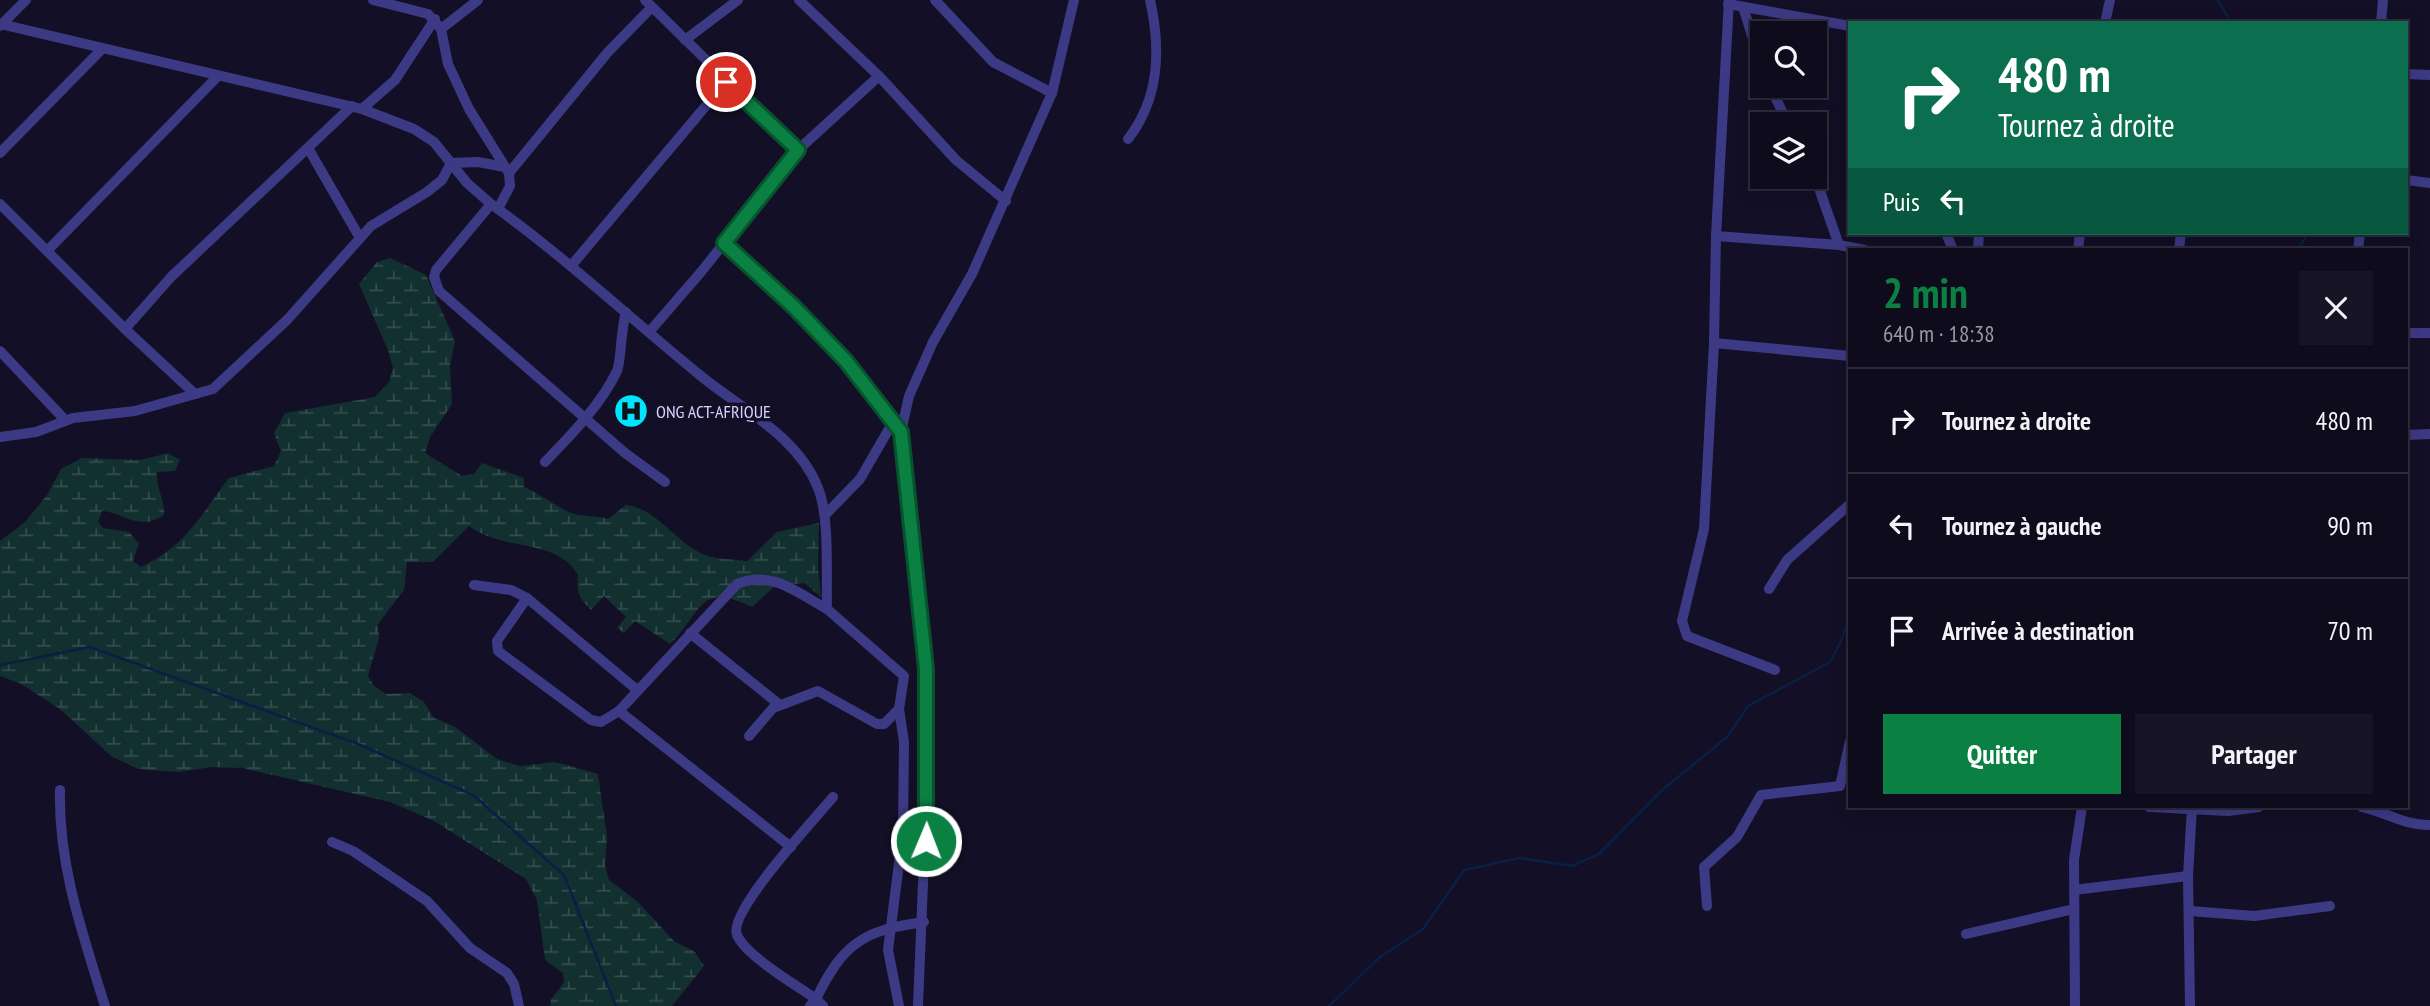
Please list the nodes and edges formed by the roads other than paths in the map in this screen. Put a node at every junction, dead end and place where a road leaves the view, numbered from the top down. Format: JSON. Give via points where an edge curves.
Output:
{"nodes":[{"id":1,"x":26,"y":0,"type":"edge"},
{"id":2,"x":373,"y":0,"type":"edge"},
{"id":3,"x":478,"y":0,"type":"edge"},
{"id":4,"x":738,"y":0,"type":"edge"},
{"id":5,"x":799,"y":0,"type":"edge"},
{"id":6,"x":934,"y":0,"type":"edge"},
{"id":7,"x":1074,"y":0,"type":"edge"},
{"id":8,"x":1150,"y":0,"type":"edge"},
{"id":9,"x":2110,"y":0,"type":"edge"},
{"id":10,"x":2383,"y":0,"type":"edge"},
{"id":11,"x":1729,"y":2,"type":"edge"},
{"id":12,"x":648,"y":4,"type":"edge"},
{"id":13,"x":1743,"y":7,"type":"junction"},
{"id":14,"x":435,"y":19,"type":"junction"},
{"id":15,"x":2105,"y":21,"type":"edge"},
{"id":16,"x":2381,"y":21,"type":"edge"},
{"id":17,"x":1,"y":25,"type":"edge"},
{"id":18,"x":1848,"y":26,"type":"edge"},
{"id":19,"x":441,"y":29,"type":"junction"},
{"id":20,"x":1750,"y":29,"type":"edge"},
{"id":21,"x":685,"y":40,"type":"junction"},
{"id":22,"x":102,"y":49,"type":"junction"},
{"id":23,"x":2408,"y":74,"type":"edge"},
{"id":24,"x":2430,"y":75,"type":"edge"},
{"id":25,"x":218,"y":76,"type":"junction"},
{"id":26,"x":879,"y":76,"type":"junction"},
{"id":27,"x":726,"y":82,"type":"junction"},
{"id":28,"x":1052,"y":93,"type":"junction"},
{"id":29,"x":357,"y":108,"type":"junction"},
{"id":30,"x":1128,"y":139,"type":"dead end"},
{"id":31,"x":308,"y":148,"type":"junction"},
{"id":32,"x":798,"y":150,"type":"junction"},
{"id":33,"x":0,"y":153,"type":"edge"},
{"id":34,"x":451,"y":163,"type":"junction"},
{"id":35,"x":507,"y":170,"type":"junction"},
{"id":36,"x":2408,"y":180,"type":"edge"},
{"id":37,"x":2430,"y":183,"type":"edge"},
{"id":38,"x":1819,"y":189,"type":"edge"},
{"id":39,"x":1006,"y":201,"type":"junction"},
{"id":40,"x":0,"y":204,"type":"edge"},
{"id":41,"x":495,"y":207,"type":"junction"},
{"id":42,"x":1716,"y":236,"type":"junction"},
{"id":43,"x":360,"y":237,"type":"junction"},
{"id":44,"x":724,"y":243,"type":"junction"},
{"id":45,"x":1839,"y":245,"type":"junction"},
{"id":46,"x":1855,"y":248,"type":"edge"},
{"id":47,"x":47,"y":251,"type":"junction"},
{"id":48,"x":571,"y":266,"type":"junction"},
{"id":49,"x":626,"y":312,"type":"junction"},
{"id":50,"x":125,"y":330,"type":"junction"},
{"id":51,"x":650,"y":331,"type":"junction"},
{"id":52,"x":2430,"y":332,"type":"edge"},
{"id":53,"x":2408,"y":333,"type":"edge"},
{"id":54,"x":1714,"y":343,"type":"junction"},
{"id":55,"x":0,"y":351,"type":"edge"},
{"id":56,"x":1848,"y":356,"type":"edge"},
{"id":57,"x":195,"y":394,"type":"junction"},
{"id":58,"x":586,"y":416,"type":"junction"},
{"id":59,"x":65,"y":420,"type":"junction"},
{"id":60,"x":893,"y":422,"type":"junction"},
{"id":61,"x":901,"y":432,"type":"junction"},
{"id":62,"x":2430,"y":434,"type":"edge"},
{"id":63,"x":2408,"y":435,"type":"edge"},
{"id":64,"x":0,"y":437,"type":"edge"},
{"id":65,"x":545,"y":462,"type":"dead end"},
{"id":66,"x":665,"y":482,"type":"dead end"},
{"id":67,"x":1848,"y":506,"type":"edge"},
{"id":68,"x":827,"y":513,"type":"junction"},
{"id":69,"x":474,"y":585,"type":"dead end"},
{"id":70,"x":1769,"y":589,"type":"dead end"},
{"id":71,"x":527,"y":598,"type":"junction"},
{"id":72,"x":827,"y":608,"type":"junction"},
{"id":73,"x":690,"y":633,"type":"junction"},
{"id":74,"x":926,"y":669,"type":"junction"},
{"id":75,"x":1775,"y":670,"type":"dead end"},
{"id":76,"x":904,"y":676,"type":"junction"},
{"id":77,"x":636,"y":689,"type":"junction"},
{"id":78,"x":780,"y":705,"type":"junction"},
{"id":79,"x":899,"y":709,"type":"junction"},
{"id":80,"x":619,"y":711,"type":"junction"},
{"id":81,"x":749,"y":736,"type":"dead end"},
{"id":82,"x":1848,"y":750,"type":"edge"},
{"id":83,"x":60,"y":790,"type":"dead end"},
{"id":84,"x":833,"y":797,"type":"dead end"},
{"id":85,"x":2082,"y":808,"type":"edge"},
{"id":86,"x":2192,"y":808,"type":"edge"},
{"id":87,"x":2251,"y":808,"type":"edge"},
{"id":88,"x":2366,"y":808,"type":"edge"},
{"id":89,"x":2430,"y":825,"type":"edge"},
{"id":90,"x":332,"y":842,"type":"dead end"},
{"id":91,"x":791,"y":848,"type":"junction"},
{"id":92,"x":2188,"y":876,"type":"junction"},
{"id":93,"x":2074,"y":890,"type":"junction"},
{"id":94,"x":1707,"y":906,"type":"dead end"},
{"id":95,"x":2330,"y":906,"type":"dead end"},
{"id":96,"x":2074,"y":909,"type":"junction"},
{"id":97,"x":2190,"y":911,"type":"junction"},
{"id":98,"x":924,"y":922,"type":"junction"},
{"id":99,"x":890,"y":926,"type":"junction"},
{"id":100,"x":1966,"y":934,"type":"dead end"},
{"id":101,"x":816,"y":1004,"type":"edge"},
{"id":102,"x":106,"y":1006,"type":"edge"},
{"id":103,"x":519,"y":1006,"type":"edge"},
{"id":104,"x":899,"y":1006,"type":"edge"},
{"id":105,"x":918,"y":1006,"type":"edge"},
{"id":106,"x":2075,"y":1006,"type":"edge"},
{"id":107,"x":2190,"y":1006,"type":"edge"}],
"edges":[{"from":1,"to":17,"type":"street"},
{"from":2,"to":14,"type":"street","via":[[418,9]]},
{"from":3,"to":19,"type":"street"},
{"from":4,"to":21,"type":"street"},
{"from":5,"to":26,"type":"street"},
{"from":6,"to":28,"type":"street","via":[[992,62]]},
{"from":7,"to":28,"type":"street"},
{"from":8,"to":30,"type":"street","via":[[1158,46],[1156,71],[1151,100]]},
{"from":9,"to":15,"type":"street"},
{"from":10,"to":16,"type":"street"},
{"from":11,"to":13,"type":"street"},
{"from":11,"to":42,"type":"street"},
{"from":12,"to":21,"type":"street"},
{"from":12,"to":35,"type":"street"},
{"from":13,"to":18,"type":"street"},
{"from":13,"to":20,"type":"street"},
{"from":14,"to":19,"type":"street"},
{"from":14,"to":29,"type":"street","via":[[395,80]]},
{"from":17,"to":22,"type":"street"},
{"from":19,"to":35,"type":"street","via":[[448,64],[469,109]]},
{"from":21,"to":27,"type":"street"},
{"from":22,"to":25,"type":"street"},
{"from":22,"to":33,"type":"street"},
{"from":23,"to":24,"type":"street"},
{"from":25,"to":29,"type":"street"},
{"from":25,"to":47,"type":"street"},
{"from":26,"to":32,"type":"street"},
{"from":26,"to":39,"type":"street","via":[[956,160]]},
{"from":27,"to":32,"type":"street"},
{"from":27,"to":48,"type":"street"},
{"from":28,"to":39,"type":"street"},
{"from":29,"to":31,"type":"street"},
{"from":29,"to":34,"type":"street","via":[[422,133]]},
{"from":31,"to":43,"type":"street"},
{"from":31,"to":50,"type":"street","via":[[170,277]]},
{"from":32,"to":44,"type":"street"},
{"from":34,"to":35,"type":"street","via":[[478,162]]},
{"from":34,"to":41,"type":"street"},
{"from":34,"to":43,"type":"street","via":[[442,180]]},
{"from":35,"to":41,"type":"street","via":[[510,186]]},
{"from":36,"to":37,"type":"street"},
{"from":38,"to":45,"type":"street"},
{"from":39,"to":61,"type":"street","via":[[928,353],[909,396]]},
{"from":40,"to":47,"type":"street"},
{"from":41,"to":48,"type":"street"},
{"from":41,"to":58,"type":"street","via":[[436,270],[435,284]]},
{"from":42,"to":45,"type":"street"},
{"from":42,"to":54,"type":"street"},
{"from":43,"to":57,"type":"street","via":[[226,381]]},
{"from":44,"to":51,"type":"street"},
{"from":44,"to":60,"type":"street","via":[[846,361]]},
{"from":45,"to":46,"type":"street"},
{"from":47,"to":50,"type":"street"},
{"from":48,"to":49,"type":"street"},
{"from":49,"to":51,"type":"street"},
{"from":49,"to":58,"type":"street","via":[[618,369]]},
{"from":50,"to":57,"type":"street"},
{"from":51,"to":68,"type":"street","via":[[789,445],[810,471]]},
{"from":52,"to":53,"type":"street"},
{"from":54,"to":56,"type":"street"},
{"from":54,"to":75,"type":"street","via":[[1704,529],[1682,621],[1687,636]]},
{"from":55,"to":59,"type":"street"},
{"from":57,"to":59,"type":"street","via":[[127,412]]},
{"from":58,"to":65,"type":"street"},
{"from":58,"to":66,"type":"street"},
{"from":59,"to":64,"type":"street","via":[[36,432]]},
{"from":60,"to":61,"type":"street"},
{"from":60,"to":68,"type":"street","via":[[860,479]]},
{"from":61,"to":74,"type":"street"},
{"from":62,"to":63,"type":"street"},
{"from":67,"to":70,"type":"street","via":[[1787,560]]},
{"from":68,"to":72,"type":"street"},
{"from":69,"to":71,"type":"street","via":[[511,590]]},
{"from":71,"to":77,"type":"street"},
{"from":71,"to":80,"type":"street","via":[[497,641],[498,652],[591,720],[601,722]]},
{"from":72,"to":73,"type":"street","via":[[782,584],[761,577],[750,579],[725,594]]},
{"from":72,"to":76,"type":"street"},
{"from":73,"to":77,"type":"street"},
{"from":73,"to":78,"type":"street"},
{"from":74,"to":76,"type":"street"},
{"from":74,"to":98,"type":"street"},
{"from":76,"to":79,"type":"street"},
{"from":77,"to":80,"type":"street"},
{"from":78,"to":79,"type":"street","via":[[823,691],[881,725]]},
{"from":78,"to":81,"type":"street","via":[[768,712]]},
{"from":79,"to":99,"type":"street","via":[[904,743],[904,832]]},
{"from":80,"to":91,"type":"street"},
{"from":82,"to":94,"type":"street","via":[[1840,786],[1761,795],[1737,837],[1704,867]]},
{"from":83,"to":102,"type":"street","via":[[60,834],[73,903]]},
{"from":84,"to":91,"type":"street"},
{"from":85,"to":93,"type":"street"},
{"from":86,"to":87,"type":"street"},
{"from":86,"to":92,"type":"street"},
{"from":88,"to":89,"type":"street","via":[[2409,824]]},
{"from":90,"to":103,"type":"street","via":[[427,901],[470,948],[507,973]]},
{"from":91,"to":101,"type":"street","via":[[737,917],[736,931],[758,958]]},
{"from":92,"to":93,"type":"street"},
{"from":92,"to":97,"type":"street"},
{"from":93,"to":96,"type":"street"},
{"from":95,"to":97,"type":"street","via":[[2254,916]]},
{"from":96,"to":100,"type":"street"},
{"from":96,"to":106,"type":"street"},
{"from":97,"to":107,"type":"street"},
{"from":98,"to":99,"type":"street"},
{"from":98,"to":105,"type":"street"},
{"from":99,"to":101,"type":"street","via":[[857,941],[834,968]]},
{"from":99,"to":104,"type":"street","via":[[888,950]]}]}
